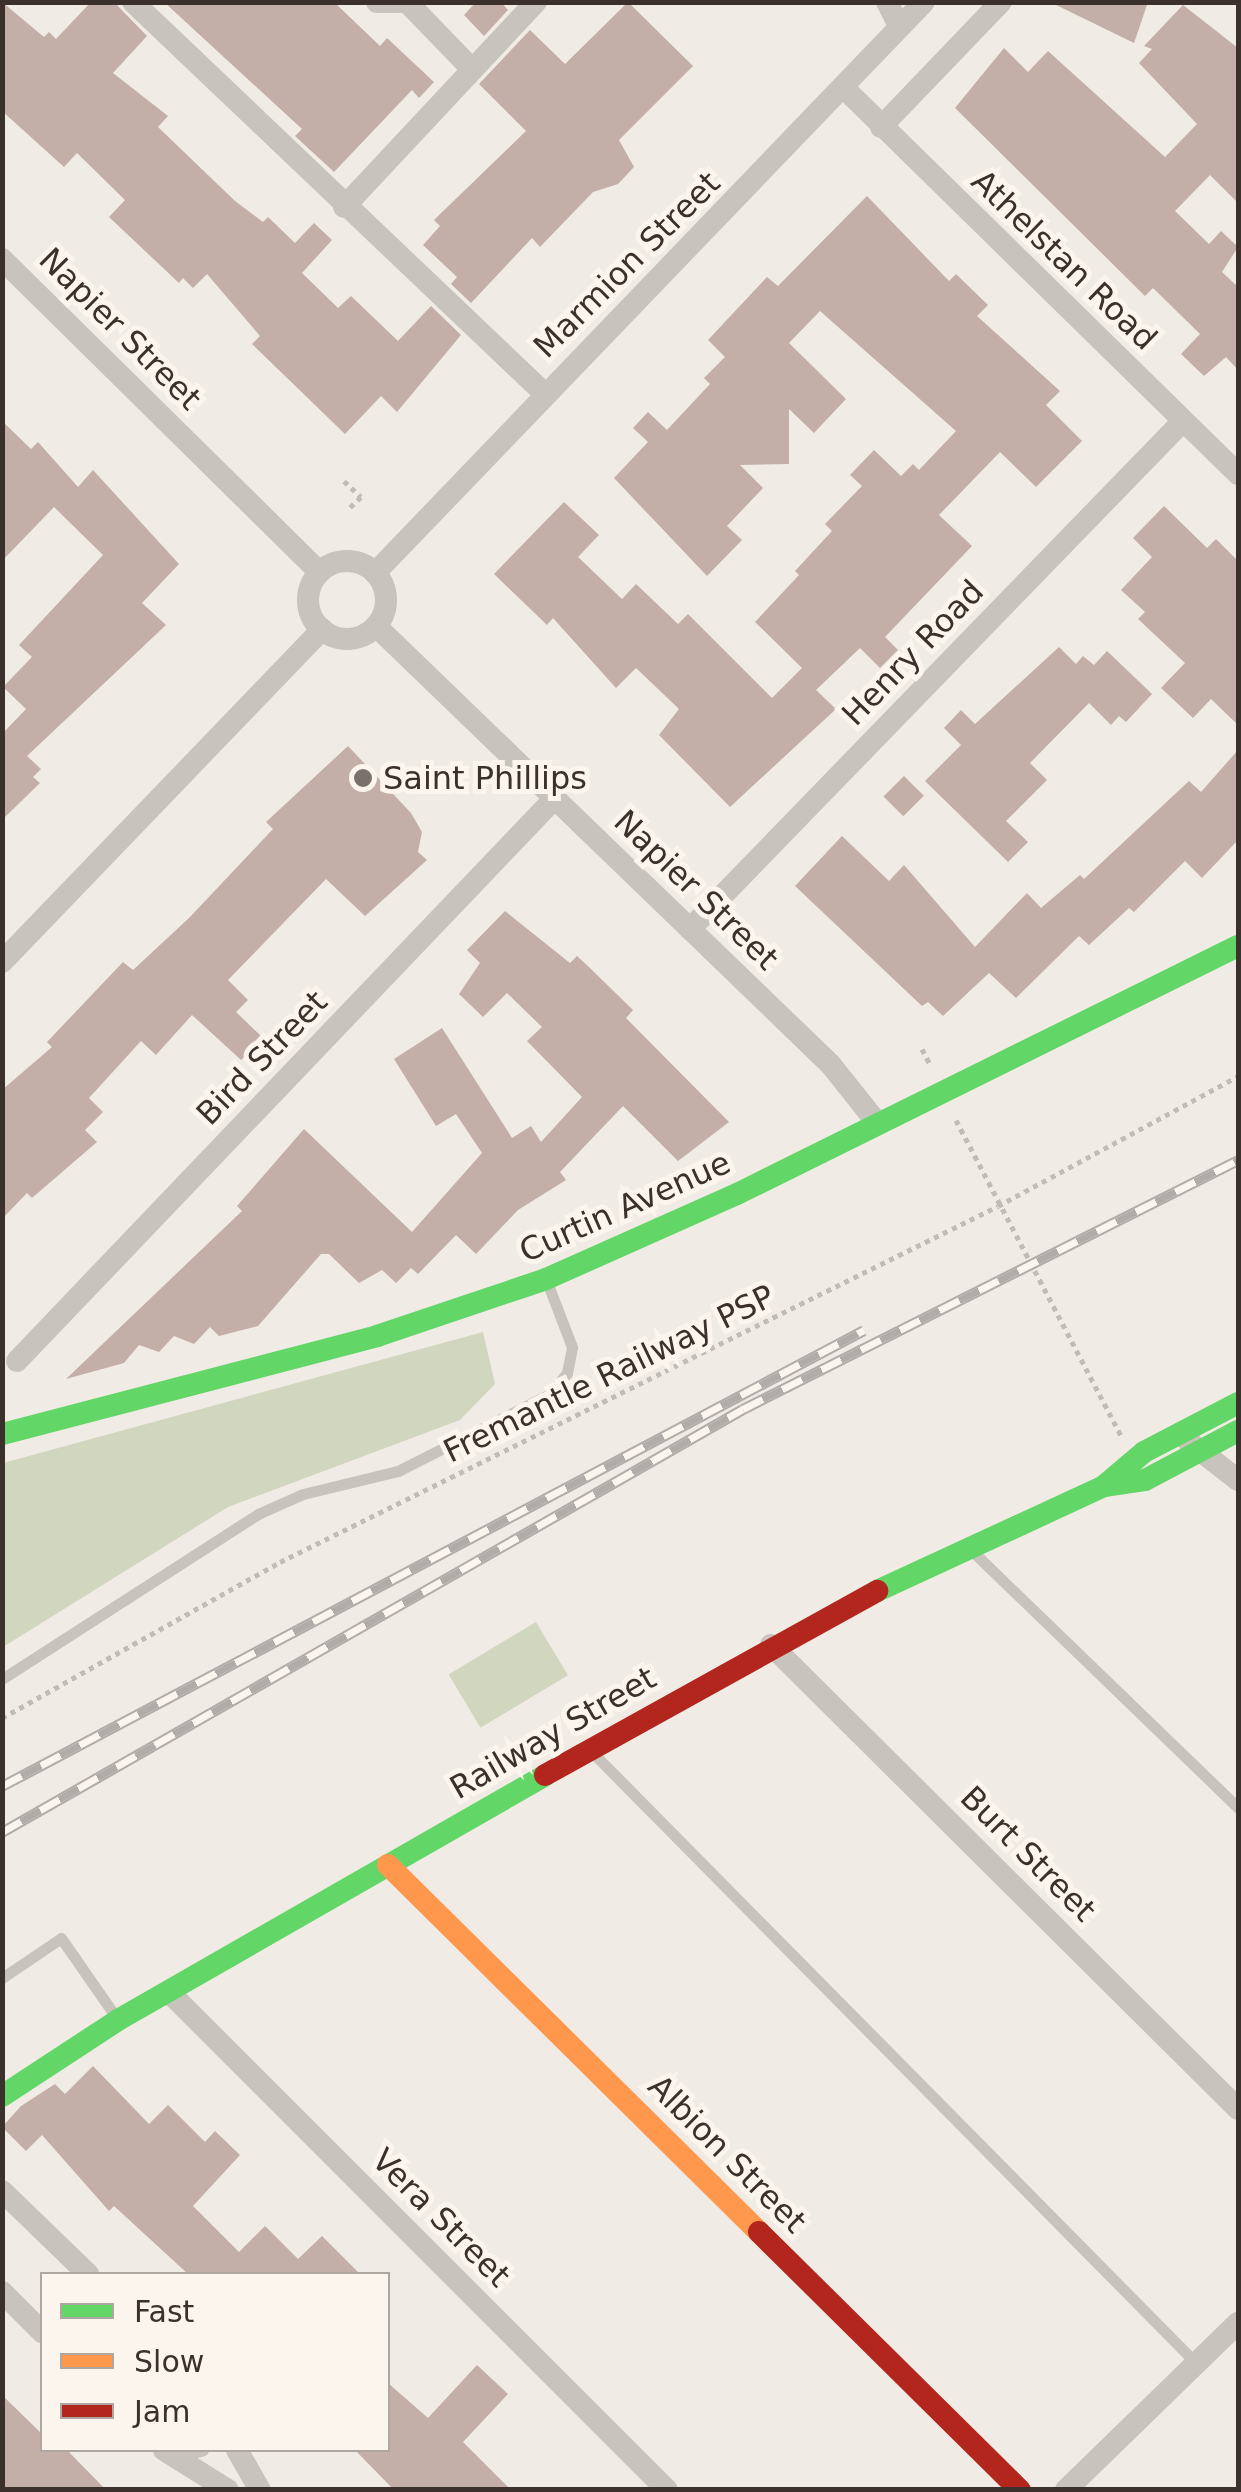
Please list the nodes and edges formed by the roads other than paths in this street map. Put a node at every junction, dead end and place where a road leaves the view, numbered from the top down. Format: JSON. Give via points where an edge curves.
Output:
{"nodes":[{"id":1,"x":133,"y":2,"type":"edge"},
{"id":2,"x":378,"y":2,"type":"edge"},
{"id":3,"x":404,"y":2,"type":"edge"},
{"id":4,"x":536,"y":2,"type":"edge"},
{"id":5,"x":888,"y":2,"type":"edge"},
{"id":6,"x":924,"y":2,"type":"edge"},
{"id":7,"x":1000,"y":2,"type":"edge"},
{"id":8,"x":900,"y":28,"type":"junction"},
{"id":9,"x":471,"y":68,"type":"junction"},
{"id":10,"x":846,"y":90,"type":"junction"},
{"id":11,"x":881,"y":127,"type":"junction"},
{"id":12,"x":344,"y":207,"type":"junction"},
{"id":13,"x":2,"y":259,"type":"edge"},
{"id":14,"x":545,"y":394,"type":"junction"},
{"id":15,"x":1182,"y":422,"type":"junction"},
{"id":16,"x":1238,"y":474,"type":"edge"},
{"id":17,"x":320,"y":572,"type":"junction"},
{"id":18,"x":375,"y":573,"type":"junction"},
{"id":19,"x":376,"y":626,"type":"junction"},
{"id":20,"x":322,"y":629,"type":"junction"},
{"id":21,"x":554,"y":800,"type":"junction"},
{"id":22,"x":690,"y":929,"type":"junction"},
{"id":23,"x":8,"y":946,"type":"edge"},
{"id":24,"x":1238,"y":946,"type":"edge"},
{"id":25,"x":878,"y":1124,"type":"junction"},
{"id":26,"x":546,"y":1279,"type":"junction"},
{"id":27,"x":17,"y":1361,"type":"dead end"},
{"id":28,"x":1238,"y":1403,"type":"edge"},
{"id":29,"x":1204,"y":1420,"type":"junction"},
{"id":30,"x":1180,"y":1433,"type":"junction"},
{"id":31,"x":2,"y":1434,"type":"edge"},
{"id":32,"x":1234,"y":1441,"type":"edge"},
{"id":33,"x":1198,"y":1451,"type":"junction"},
{"id":34,"x":1238,"y":1480,"type":"edge"},
{"id":35,"x":1104,"y":1486,"type":"junction"},
{"id":36,"x":966,"y":1546,"type":"junction"},
{"id":37,"x":771,"y":1646,"type":"junction"},
{"id":38,"x":2,"y":1678,"type":"edge"},
{"id":39,"x":590,"y":1750,"type":"junction"},
{"id":40,"x":1238,"y":1808,"type":"edge"},
{"id":41,"x":388,"y":1865,"type":"junction"},
{"id":42,"x":2,"y":1978,"type":"edge"},
{"id":43,"x":168,"y":1992,"type":"junction"},
{"id":44,"x":118,"y":2020,"type":"junction"},
{"id":45,"x":53,"y":2068,"type":"junction"},
{"id":46,"x":2,"y":2077,"type":"edge"},
{"id":47,"x":2,"y":2096,"type":"edge"},
{"id":48,"x":1238,"y":2109,"type":"edge"},
{"id":49,"x":2,"y":2191,"type":"edge"},
{"id":50,"x":86,"y":2272,"type":"edge"},
{"id":51,"x":2,"y":2292,"type":"edge"},
{"id":52,"x":1238,"y":2323,"type":"edge"},
{"id":53,"x":40,"y":2330,"type":"edge"},
{"id":54,"x":1197,"y":2364,"type":"junction"},
{"id":55,"x":238,"y":2452,"type":"edge"},
{"id":56,"x":168,"y":2453,"type":"edge"},
{"id":57,"x":228,"y":2490,"type":"edge"},
{"id":58,"x":260,"y":2490,"type":"edge"},
{"id":59,"x":667,"y":2490,"type":"edge"},
{"id":60,"x":1020,"y":2490,"type":"edge"},
{"id":61,"x":1066,"y":2490,"type":"edge"}],
"edges":[{"from":1,"to":12,"type":"street"},
{"from":2,"to":3,"type":"street"},
{"from":3,"to":9,"type":"street"},
{"from":4,"to":9,"type":"street"},
{"from":5,"to":8,"type":"street"},
{"from":6,"to":8,"type":"street","name":"Marmion Street"},
{"from":7,"to":11,"type":"street"},
{"from":8,"to":10,"type":"street","name":"Marmion Street"},
{"from":9,"to":12,"type":"street"},
{"from":10,"to":11,"type":"street","name":"Athelstan Road"},
{"from":10,"to":14,"type":"street","name":"Marmion Street"},
{"from":11,"to":15,"type":"street","name":"Athelstan Road"},
{"from":12,"to":14,"type":"street"},
{"from":13,"to":17,"type":"street","name":"Napier Street"},
{"from":14,"to":18,"type":"street","name":"Marmion Street"},
{"from":15,"to":16,"type":"street","name":"Athelstan Road"},
{"from":15,"to":22,"type":"street","name":"Henry Road"},
{"from":17,"to":18,"type":"street","via":[[342,561]]},
{"from":17,"to":20,"type":"street","via":[[308,603]]},
{"from":18,"to":19,"type":"street","via":[[386,605]]},
{"from":19,"to":20,"type":"street","via":[[346,639]]},
{"from":19,"to":21,"type":"street","name":"Napier Street"},
{"from":20,"to":23,"type":"street"},
{"from":21,"to":22,"type":"street","name":"Napier Street"},
{"from":21,"to":27,"type":"street","name":"Bird Street"},
{"from":22,"to":25,"type":"street","name":"Napier Street","via":[[831,1065]]},
{"from":24,"to":25,"type":"street","name":"Curtin Avenue"},
{"from":25,"to":26,"type":"street","name":"Curtin Avenue"},
{"from":26,"to":31,"type":"street","name":"Curtin Avenue","via":[[360,1341]]},
{"from":26,"to":38,"type":"lane","via":[[572,1347],[567,1372],[550,1394],[398,1471],[303,1494],[258,1514]]},
{"from":28,"to":29,"type":"street","name":"Railway Street"},
{"from":29,"to":30,"type":"street","name":"Railway Street"},
{"from":29,"to":32,"type":"street"},
{"from":30,"to":33,"type":"street"},
{"from":30,"to":35,"type":"street","name":"Railway Street"},
{"from":32,"to":33,"type":"street","name":"Railway Street"},
{"from":33,"to":34,"type":"street"},
{"from":33,"to":35,"type":"street","name":"Railway Street","via":[[1145,1480]]},
{"from":35,"to":36,"type":"street","name":"Railway Street"},
{"from":36,"to":37,"type":"street","name":"Railway Street"},
{"from":36,"to":40,"type":"lane"},
{"from":37,"to":39,"type":"street","name":"Railway Street"},
{"from":37,"to":48,"type":"street","name":"Burt Street"},
{"from":39,"to":41,"type":"street","name":"Railway Street"},
{"from":39,"to":54,"type":"lane"},
{"from":41,"to":43,"type":"street","name":"Railway Street"},
{"from":41,"to":60,"type":"street","name":"Albion Street"},
{"from":42,"to":44,"type":"lane","via":[[61,1938]]},
{"from":43,"to":44,"type":"street","name":"Railway Street"},
{"from":43,"to":59,"type":"street","name":"Vera Street"},
{"from":44,"to":45,"type":"street","name":"Railway Street"},
{"from":45,"to":46,"type":"street","name":"Railway Street"},
{"from":45,"to":47,"type":"street","name":"Railway Street"},
{"from":49,"to":50,"type":"street"},
{"from":51,"to":53,"type":"street"},
{"from":52,"to":54,"type":"street"},
{"from":54,"to":61,"type":"street"},
{"from":55,"to":58,"type":"street"},
{"from":56,"to":57,"type":"street"}]}
